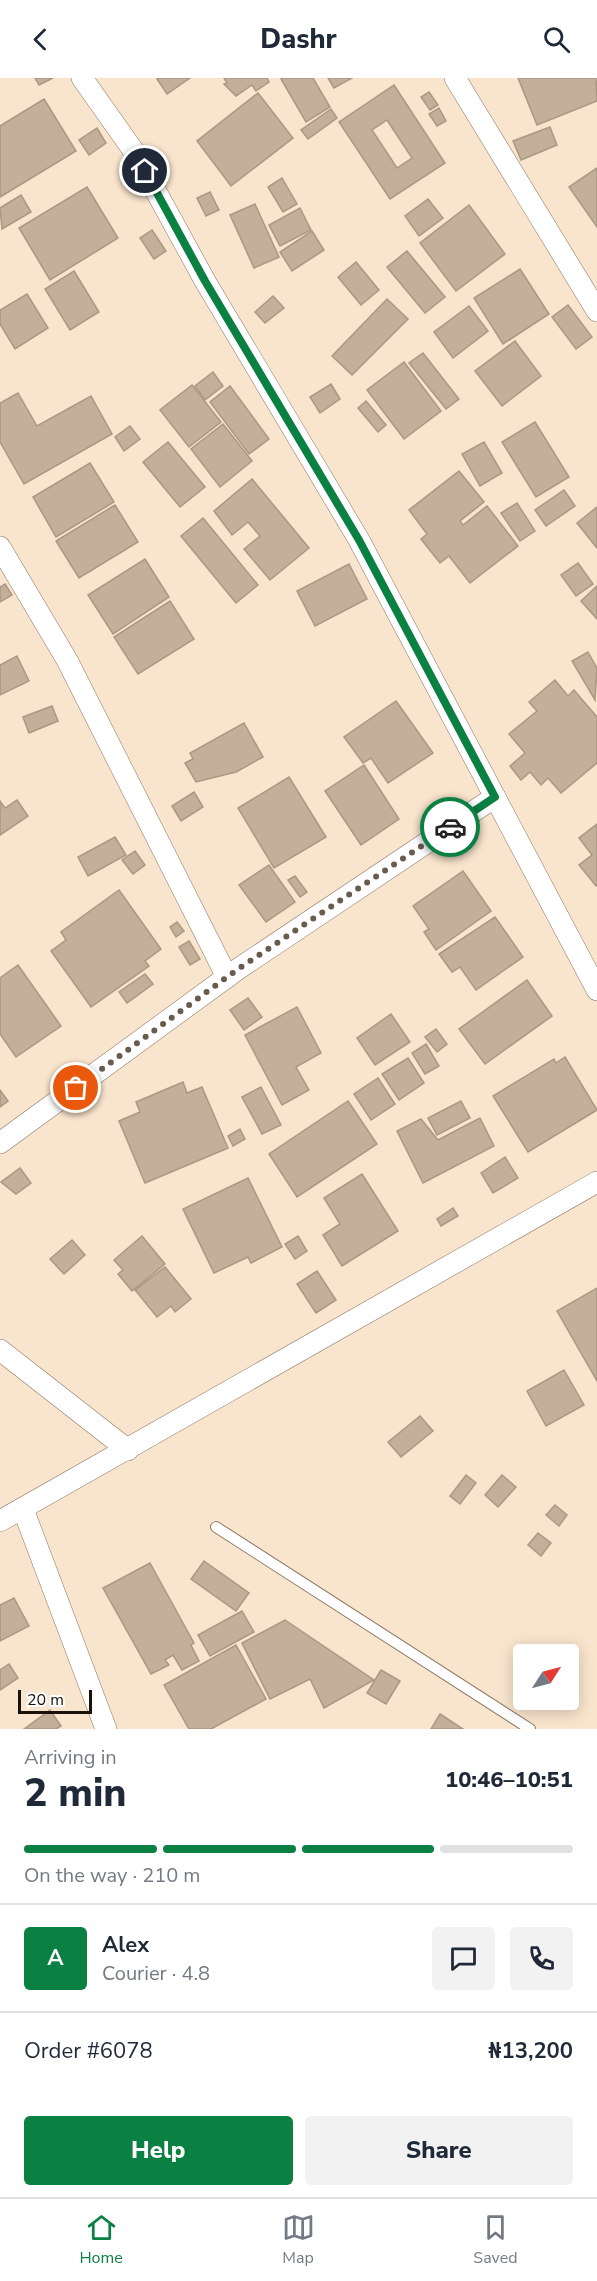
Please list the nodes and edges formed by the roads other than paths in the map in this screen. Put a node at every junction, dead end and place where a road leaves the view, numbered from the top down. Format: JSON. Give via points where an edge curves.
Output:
{"nodes":[{"id":1,"x":82,"y":78,"type":"edge"},
{"id":2,"x":455,"y":78,"type":"edge"},
{"id":3,"x":597,"y":311,"type":"edge"},
{"id":4,"x":0,"y":546,"type":"edge"},
{"id":5,"x":495,"y":797,"type":"junction"},
{"id":6,"x":227,"y":977,"type":"junction"},
{"id":7,"x":597,"y":990,"type":"edge"},
{"id":8,"x":0,"y":1143,"type":"edge"},
{"id":9,"x":597,"y":1182,"type":"edge"},
{"id":10,"x":0,"y":1350,"type":"edge"},
{"id":11,"x":128,"y":1450,"type":"junction"},
{"id":12,"x":23,"y":1509,"type":"junction"},
{"id":13,"x":0,"y":1521,"type":"edge"},
{"id":14,"x":216,"y":1527,"type":"dead end"},
{"id":15,"x":106,"y":1729,"type":"edge"},
{"id":16,"x":530,"y":1729,"type":"edge"}],
"edges":[{"from":1,"to":5,"type":"street","via":[[135,153],[205,281],[359,540]]},
{"from":2,"to":3,"type":"street"},
{"from":4,"to":6,"type":"street","via":[[67,660]]},
{"from":5,"to":6,"type":"street"},
{"from":5,"to":7,"type":"street"},
{"from":6,"to":8,"type":"street"},
{"from":9,"to":11,"type":"street"},
{"from":10,"to":11,"type":"street"},
{"from":11,"to":12,"type":"street"},
{"from":12,"to":13,"type":"street"},
{"from":12,"to":15,"type":"street"},
{"from":14,"to":16,"type":"lane"}]}
